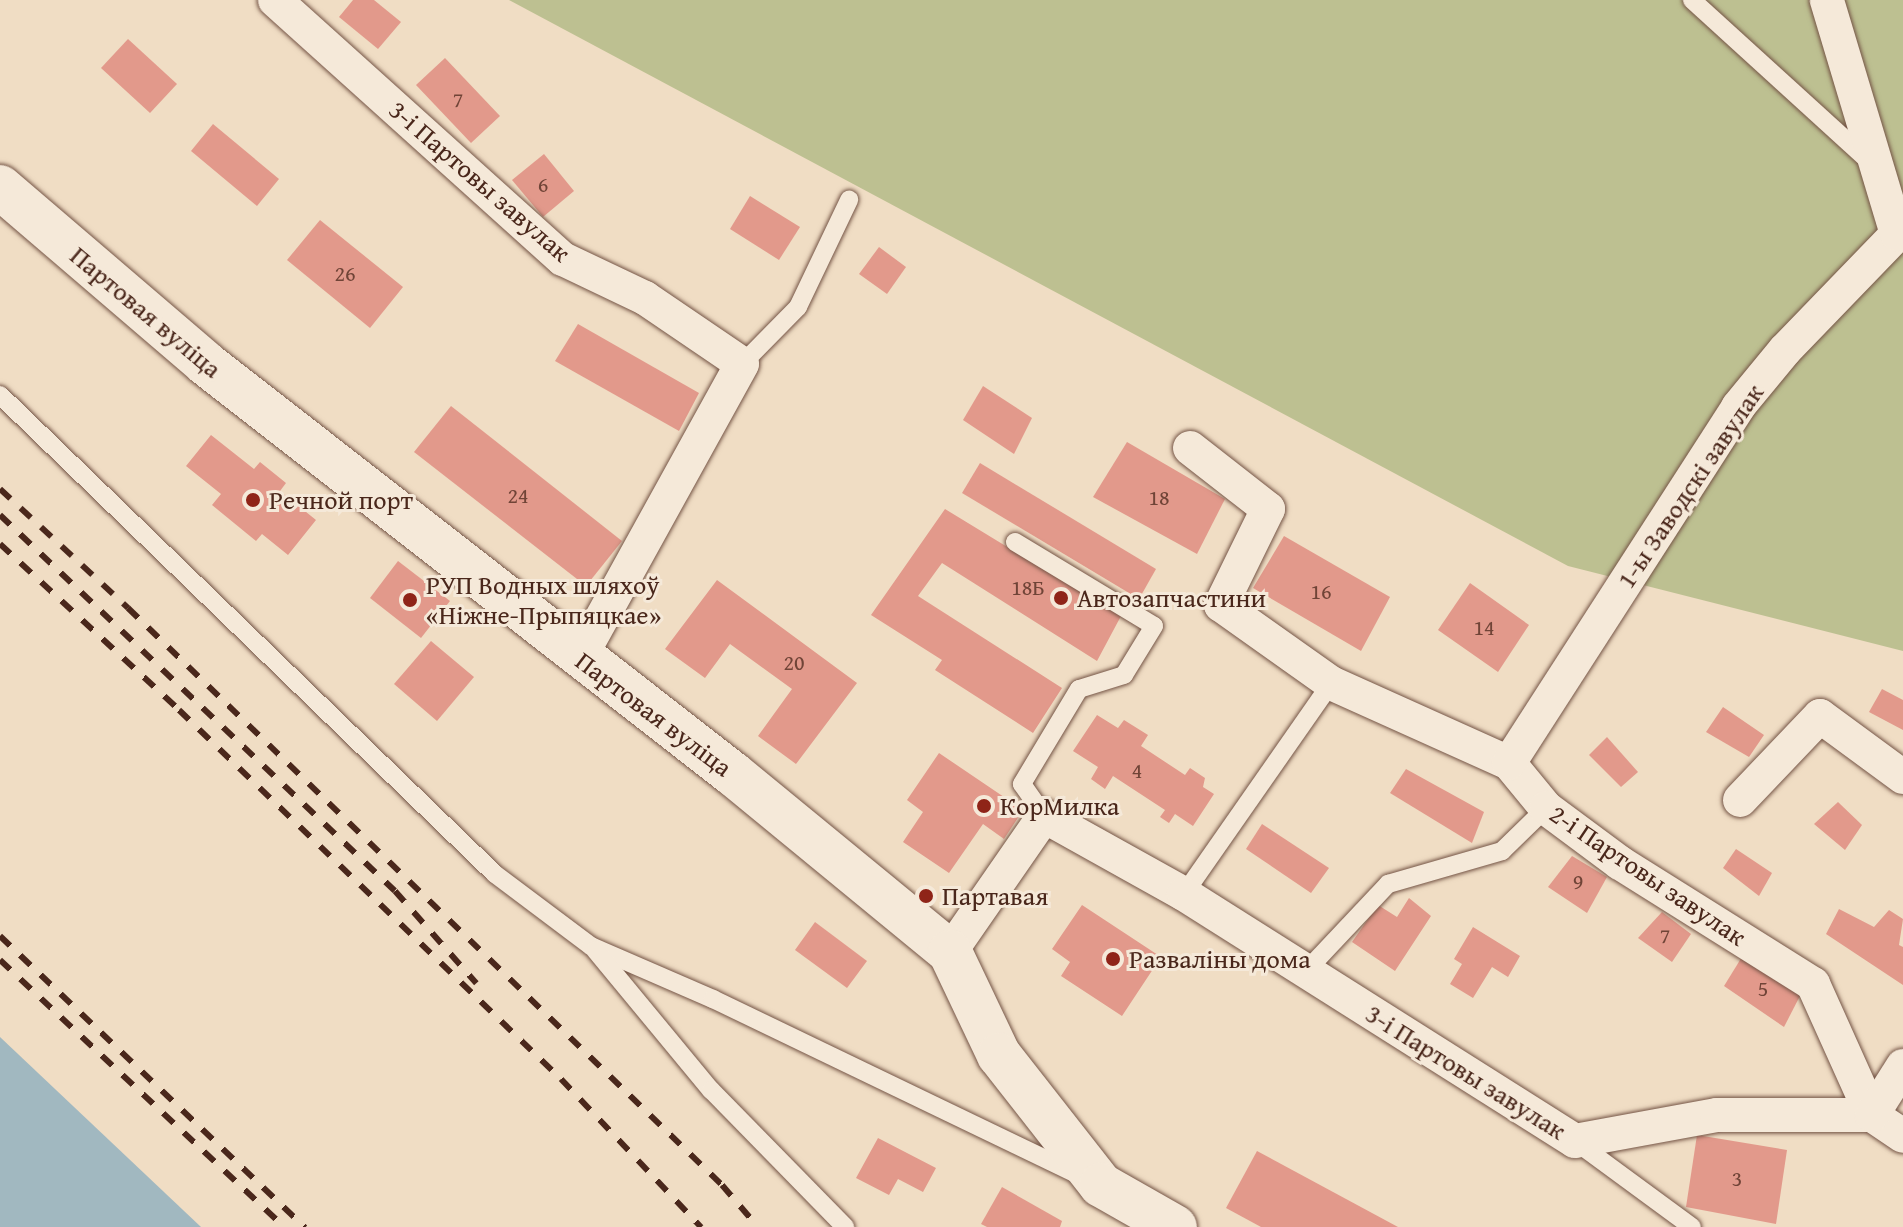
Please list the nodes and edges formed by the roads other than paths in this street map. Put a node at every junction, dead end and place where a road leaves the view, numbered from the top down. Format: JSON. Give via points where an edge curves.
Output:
{"nodes":[{"id":1,"x":275,"y":0,"type":"edge"},
{"id":2,"x":1692,"y":0,"type":"edge"},
{"id":3,"x":1827,"y":0,"type":"edge"},
{"id":4,"x":1875,"y":166,"type":"junction"},
{"id":5,"x":0,"y":187,"type":"edge"},
{"id":6,"x":849,"y":200,"type":"dead end"},
{"id":7,"x":1900,"y":232,"type":"edge"},
{"id":8,"x":742,"y":364,"type":"junction"},
{"id":9,"x":0,"y":395,"type":"edge"},
{"id":10,"x":1190,"y":448,"type":"dead end"},
{"id":11,"x":1015,"y":542,"type":"dead end"},
{"id":12,"x":580,"y":657,"type":"junction"},
{"id":13,"x":1331,"y":683,"type":"junction"},
{"id":14,"x":1509,"y":763,"type":"junction"},
{"id":15,"x":1903,"y":777,"type":"edge"},
{"id":16,"x":1740,"y":800,"type":"dead end"},
{"id":17,"x":1546,"y":808,"type":"junction"},
{"id":18,"x":1044,"y":816,"type":"junction"},
{"id":19,"x":1184,"y":894,"type":"junction"},
{"id":20,"x":591,"y":946,"type":"junction"},
{"id":21,"x":950,"y":952,"type":"junction"},
{"id":22,"x":1306,"y":971,"type":"junction"},
{"id":23,"x":1903,"y":1066,"type":"edge"},
{"id":24,"x":1872,"y":1115,"type":"junction"},
{"id":25,"x":1903,"y":1136,"type":"edge"},
{"id":26,"x":1575,"y":1141,"type":"junction"},
{"id":27,"x":1101,"y":1185,"type":"junction"},
{"id":28,"x":845,"y":1227,"type":"edge"},
{"id":29,"x":1175,"y":1227,"type":"edge"},
{"id":30,"x":1692,"y":1227,"type":"edge"}],
"edges":[{"from":1,"to":8,"type":"street","name":"3-і Партовы завулак","via":[[563,259],[645,298]]},
{"from":2,"to":4,"type":"lane"},
{"from":3,"to":4,"type":"street","name":"1-ы Заводскі завулак"},
{"from":4,"to":7,"type":"street","name":"1-ы Заводскі завулак"},
{"from":5,"to":12,"type":"street","name":"Партовая вуліца","via":[[205,363]]},
{"from":6,"to":8,"type":"lane","via":[[798,307]]},
{"from":7,"to":14,"type":"street","name":"1-ы Заводскі завулак","via":[[1807,326],[1738,407]]},
{"from":8,"to":12,"type":"street"},
{"from":9,"to":20,"type":"lane","via":[[495,874]]},
{"from":10,"to":13,"type":"street","name":"2-і Партовы завулак","via":[[1268,509],[1221,605]]},
{"from":11,"to":18,"type":"lane","via":[[1154,626],[1124,675],[1079,689],[1022,784]]},
{"from":12,"to":21,"type":"street","name":"Партовая вуліца"},
{"from":13,"to":14,"type":"street","name":"2-і Партовы завулак"},
{"from":13,"to":19,"type":"lane"},
{"from":14,"to":17,"type":"street","name":"2-і Партовы завулак"},
{"from":15,"to":16,"type":"street","via":[[1820,716]]},
{"from":17,"to":22,"type":"lane","via":[[1502,851],[1388,884]]},
{"from":17,"to":24,"type":"street","name":"2-і Партовы завулак","via":[[1620,863],[1813,984]]},
{"from":18,"to":19,"type":"street","name":"3-і Партовы завулак"},
{"from":18,"to":21,"type":"street"},
{"from":19,"to":22,"type":"street","name":"3-і Партовы завулак"},
{"from":20,"to":27,"type":"lane"},
{"from":20,"to":28,"type":"lane","via":[[711,1090]]},
{"from":21,"to":27,"type":"street","name":"Партовая вуліца","via":[[999,1055]]},
{"from":22,"to":26,"type":"street","name":"3-і Партовы завулак"},
{"from":23,"to":24,"type":"street"},
{"from":24,"to":25,"type":"street"},
{"from":24,"to":26,"type":"street","name":"3-і Партовы завулак","via":[[1717,1115]]},
{"from":26,"to":30,"type":"lane"},
{"from":27,"to":29,"type":"street","name":"Партовая вуліца"}]}
